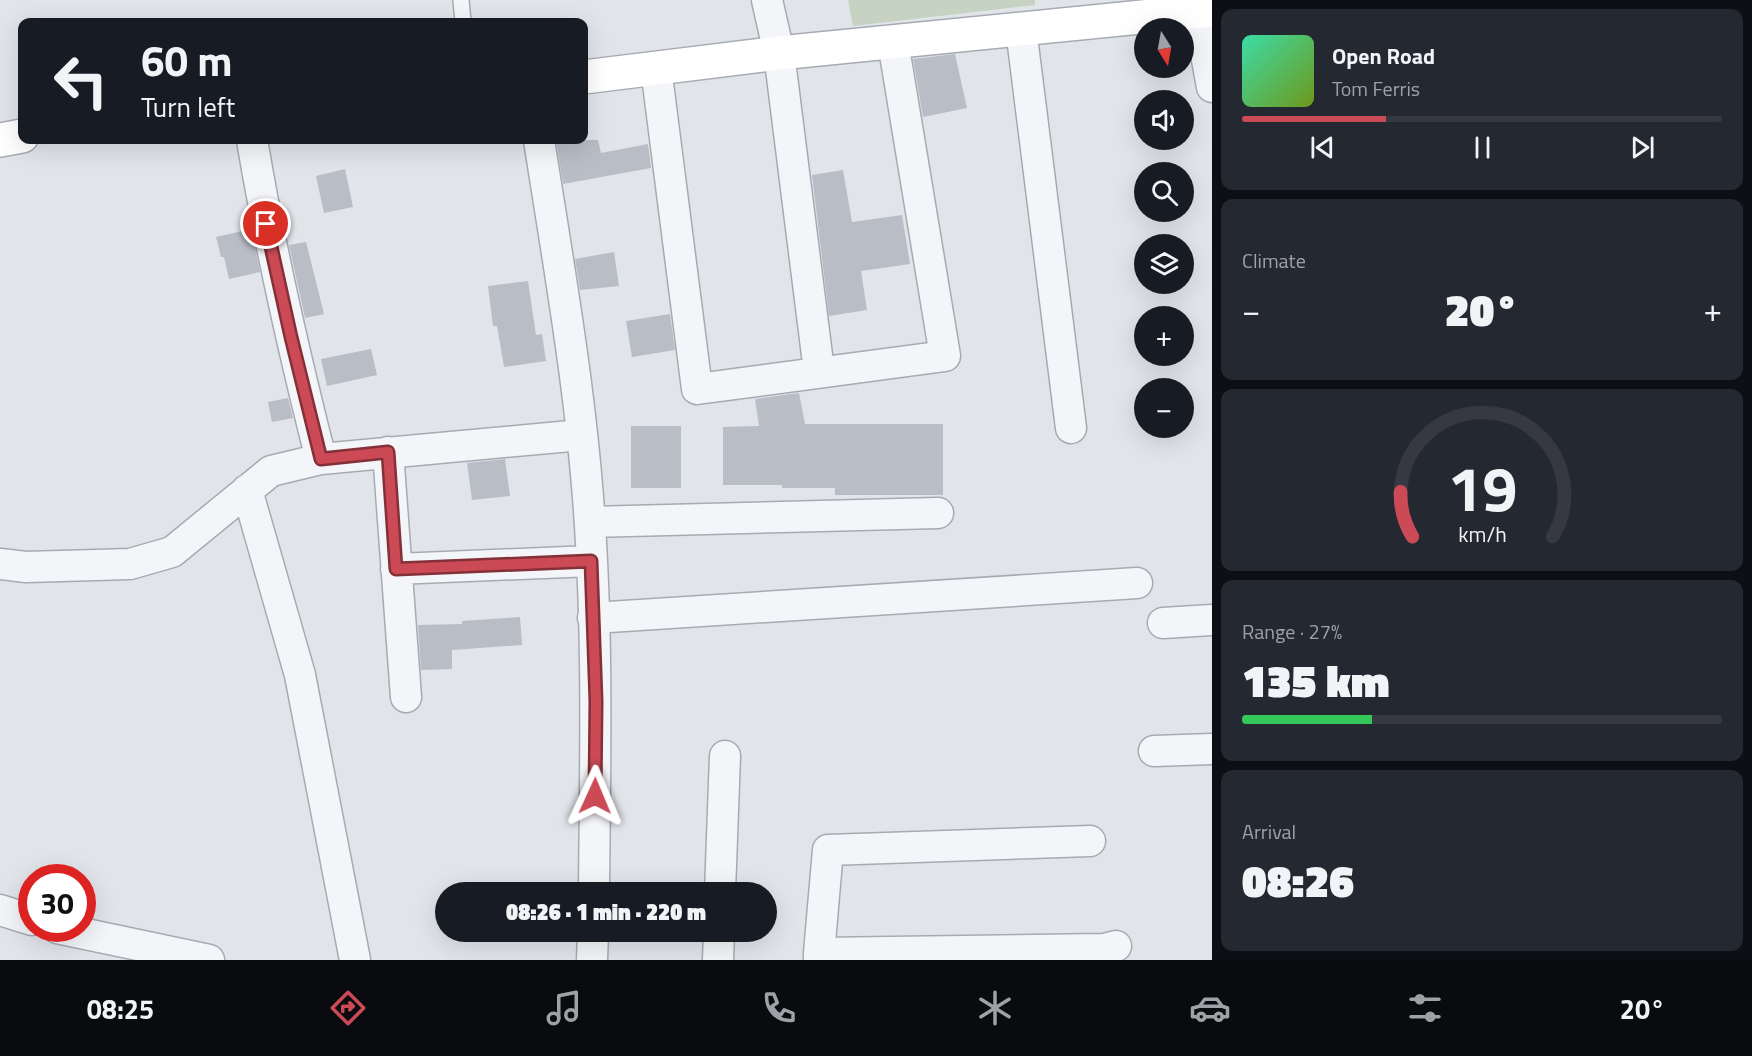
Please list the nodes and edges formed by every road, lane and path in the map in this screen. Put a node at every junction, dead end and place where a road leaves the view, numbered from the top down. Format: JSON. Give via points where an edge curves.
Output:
{"nodes":[{"id":1,"x":461,"y":0,"type":"edge"},
{"id":2,"x":767,"y":0,"type":"edge"},
{"id":3,"x":1205,"y":10,"type":"edge"},
{"id":4,"x":463,"y":18,"type":"edge"},
{"id":5,"x":1021,"y":29,"type":"junction"},
{"id":6,"x":893,"y":42,"type":"junction"},
{"id":7,"x":778,"y":53,"type":"junction"},
{"id":8,"x":657,"y":68,"type":"junction"},
{"id":9,"x":588,"y":77,"type":"edge"},
{"id":10,"x":1212,"y":87,"type":"edge"},
{"id":11,"x":18,"y":137,"type":"edge"},
{"id":12,"x":0,"y":140,"type":"edge"},
{"id":13,"x":253,"y":144,"type":"edge"},
{"id":14,"x":540,"y":144,"type":"edge"},
{"id":15,"x":819,"y":371,"type":"junction"},
{"id":16,"x":1071,"y":428,"type":"dead end"},
{"id":17,"x":581,"y":435,"type":"junction"},
{"id":18,"x":388,"y":452,"type":"junction"},
{"id":19,"x":321,"y":459,"type":"junction"},
{"id":20,"x":248,"y":490,"type":"junction"},
{"id":21,"x":938,"y":513,"type":"dead end"},
{"id":22,"x":590,"y":522,"type":"junction"},
{"id":23,"x":591,"y":561,"type":"junction"},
{"id":24,"x":0,"y":564,"type":"edge"},
{"id":25,"x":396,"y":569,"type":"junction"},
{"id":26,"x":1137,"y":583,"type":"dead end"},
{"id":27,"x":593,"y":618,"type":"junction"},
{"id":28,"x":1212,"y":620,"type":"edge"},
{"id":29,"x":1163,"y":623,"type":"dead end"},
{"id":30,"x":406,"y":697,"type":"dead end"},
{"id":31,"x":1212,"y":749,"type":"edge"},
{"id":32,"x":1154,"y":751,"type":"dead end"},
{"id":33,"x":725,"y":756,"type":"dead end"},
{"id":34,"x":1090,"y":841,"type":"dead end"},
{"id":35,"x":594,"y":882,"type":"edge"},
{"id":36,"x":720,"y":882,"type":"edge"},
{"id":37,"x":0,"y":910,"type":"edge"},
{"id":38,"x":18,"y":916,"type":"edge"},
{"id":39,"x":96,"y":936,"type":"edge"},
{"id":40,"x":593,"y":942,"type":"edge"},
{"id":41,"x":719,"y":942,"type":"edge"},
{"id":42,"x":1116,"y":946,"type":"dead end"},
{"id":43,"x":819,"y":957,"type":"edge"},
{"id":44,"x":209,"y":960,"type":"edge"},
{"id":45,"x":355,"y":960,"type":"edge"},
{"id":46,"x":592,"y":960,"type":"edge"},
{"id":47,"x":718,"y":960,"type":"edge"}],
"edges":[{"from":1,"to":4,"type":"lane"},
{"from":2,"to":7,"type":"street"},
{"from":3,"to":5,"type":"street"},
{"from":3,"to":10,"type":"street"},
{"from":5,"to":6,"type":"street"},
{"from":5,"to":16,"type":"street"},
{"from":6,"to":7,"type":"street"},
{"from":6,"to":15,"type":"street","via":[[945,356]]},
{"from":7,"to":8,"type":"street"},
{"from":7,"to":15,"type":"street"},
{"from":8,"to":9,"type":"street"},
{"from":8,"to":15,"type":"street","via":[[697,389]]},
{"from":11,"to":12,"type":"street"},
{"from":13,"to":19,"type":"street","via":[[268,236]]},
{"from":14,"to":17,"type":"street","via":[[575,369]]},
{"from":17,"to":18,"type":"street"},
{"from":17,"to":22,"type":"street"},
{"from":18,"to":19,"type":"street"},
{"from":18,"to":25,"type":"street"},
{"from":19,"to":20,"type":"street","via":[[271,471]]},
{"from":20,"to":24,"type":"street","via":[[172,552],[130,564]]},
{"from":20,"to":45,"type":"street","via":[[300,675]]},
{"from":21,"to":22,"type":"street"},
{"from":22,"to":23,"type":"street"},
{"from":23,"to":25,"type":"street"},
{"from":23,"to":27,"type":"street"},
{"from":25,"to":30,"type":"street"},
{"from":26,"to":27,"type":"street"},
{"from":27,"to":35,"type":"street"},
{"from":28,"to":29,"type":"street"},
{"from":31,"to":32,"type":"street"},
{"from":33,"to":36,"type":"street"},
{"from":34,"to":43,"type":"street","via":[[828,850]]},
{"from":37,"to":38,"type":"street"},
{"from":39,"to":44,"type":"street"},
{"from":40,"to":46,"type":"street"},
{"from":41,"to":47,"type":"street"},
{"from":42,"to":43,"type":"street"}]}
